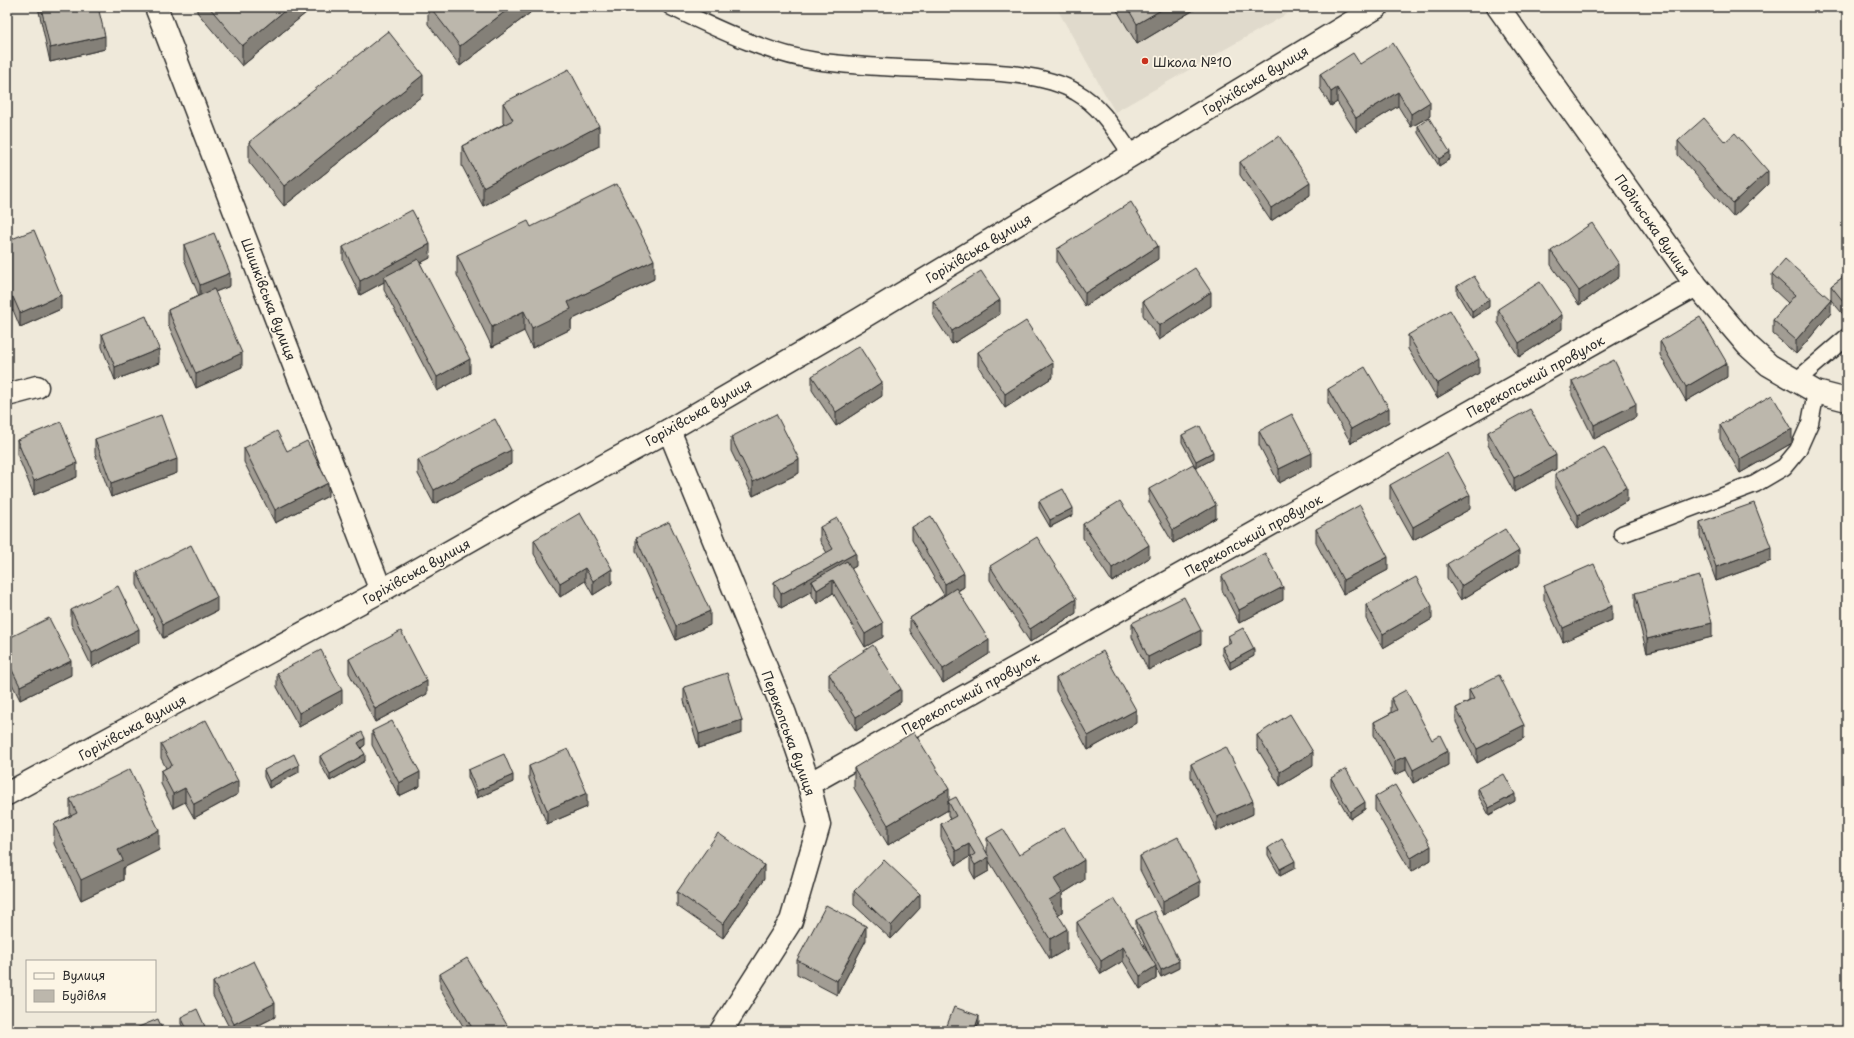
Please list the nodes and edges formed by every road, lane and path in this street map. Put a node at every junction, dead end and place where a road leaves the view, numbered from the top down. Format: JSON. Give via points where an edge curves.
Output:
{"nodes":[{"id":1,"x":156,"y":7,"type":"edge"},
{"id":2,"x":671,"y":7,"type":"edge"},
{"id":3,"x":1377,"y":7,"type":"edge"},
{"id":4,"x":1498,"y":7,"type":"edge"},
{"id":5,"x":1132,"y":155,"type":"junction"},
{"id":6,"x":1696,"y":285,"type":"junction"},
{"id":7,"x":1847,"y":337,"type":"edge"},
{"id":8,"x":1796,"y":381,"type":"junction"},
{"id":9,"x":37,"y":387,"type":"dead end"},
{"id":10,"x":1816,"y":392,"type":"junction"},
{"id":11,"x":7,"y":395,"type":"edge"},
{"id":12,"x":1847,"y":400,"type":"edge"},
{"id":13,"x":670,"y":430,"type":"junction"},
{"id":14,"x":1622,"y":534,"type":"dead end"},
{"id":15,"x":381,"y":591,"type":"junction"},
{"id":16,"x":809,"y":784,"type":"junction"},
{"id":17,"x":7,"y":794,"type":"edge"},
{"id":18,"x":721,"y":1031,"type":"edge"}],
"edges":[{"from":1,"to":15,"type":"street","name":"Шишківська вулиця"},
{"from":2,"to":5,"type":"lane","via":[[774,52],[816,61],[996,72],[1057,84],[1076,92],[1098,107]]},
{"from":3,"to":5,"type":"street","name":"Горіхівська вулиця"},
{"from":4,"to":6,"type":"street","name":"Подільська вулиця"},
{"from":5,"to":13,"type":"street","name":"Горіхівська вулиця"},
{"from":6,"to":8,"type":"street","name":"Подільська вулиця","via":[[1758,355],[1769,365]]},
{"from":6,"to":16,"type":"street","name":"Перекопський провулок"},
{"from":7,"to":8,"type":"lane"},
{"from":8,"to":10,"type":"street","name":"Подільська вулиця"},
{"from":9,"to":11,"type":"street"},
{"from":10,"to":12,"type":"street","name":"Подільська вулиця"},
{"from":10,"to":14,"type":"lane","via":[[1810,424],[1798,450],[1784,467],[1755,484]]},
{"from":13,"to":15,"type":"street","name":"Горіхівська вулиця"},
{"from":13,"to":16,"type":"street","name":"Перекопська вулиця","via":[[785,714]]},
{"from":15,"to":17,"type":"street","name":"Горіхівська вулиця"},
{"from":16,"to":18,"type":"street","name":"Перекопська вулиця","via":[[819,825],[791,921]]}]}
